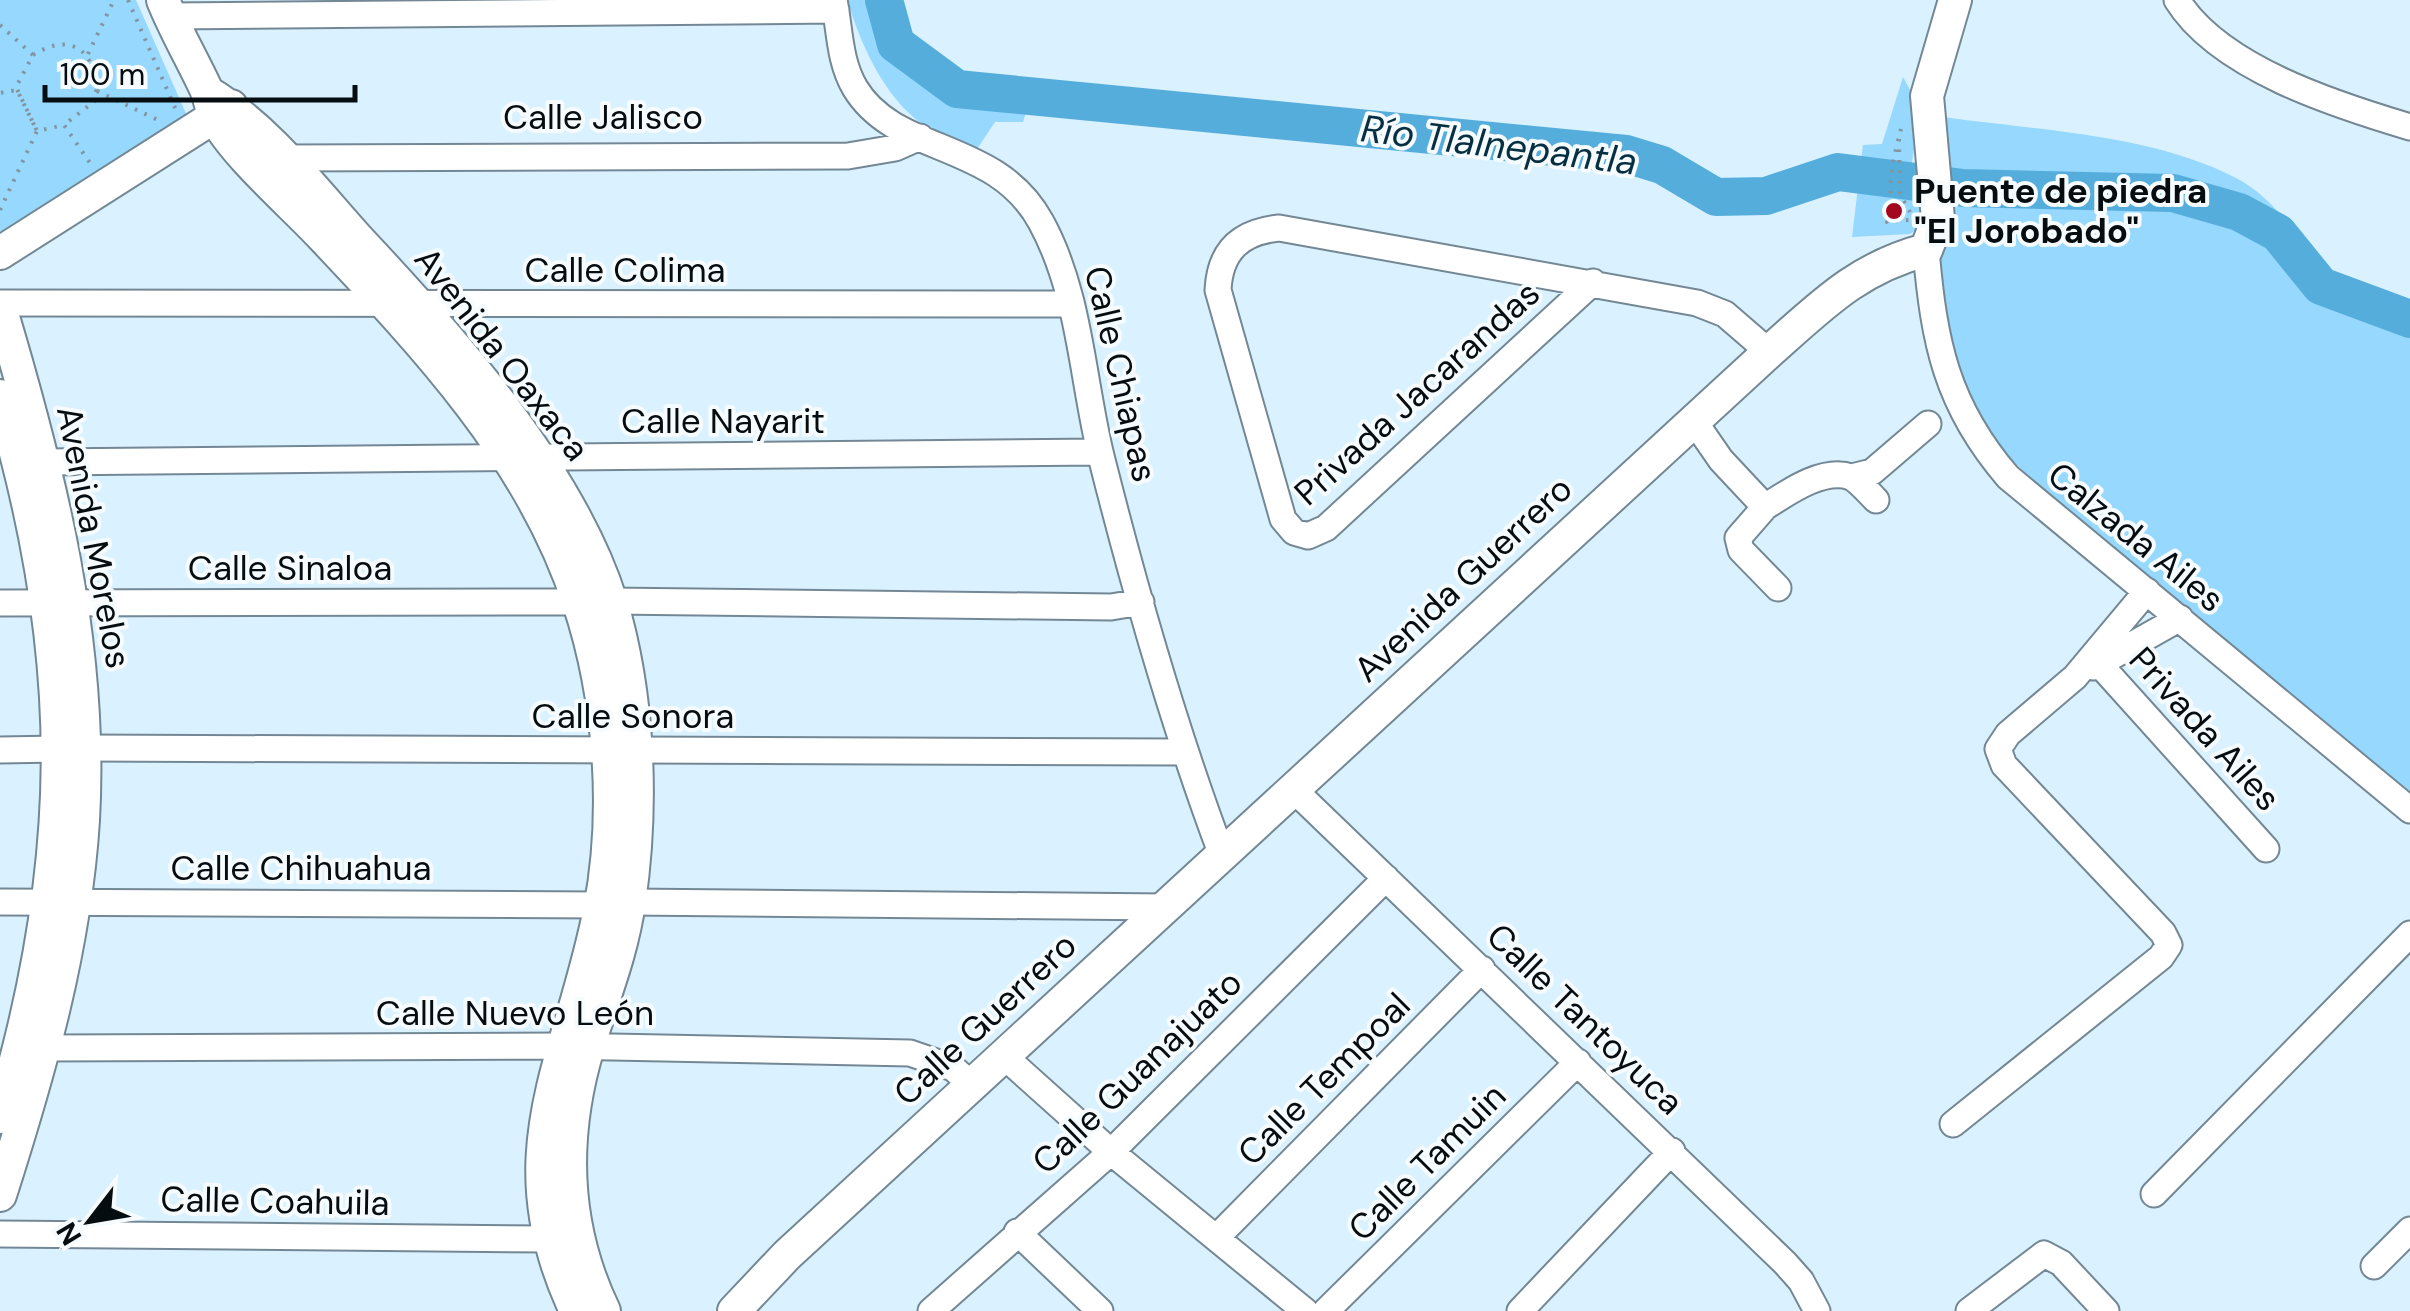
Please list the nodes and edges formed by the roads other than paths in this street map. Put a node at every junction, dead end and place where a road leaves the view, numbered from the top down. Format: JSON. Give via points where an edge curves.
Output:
{"nodes":[{"id":1,"x":1954,"y":0,"type":"edge"},
{"id":2,"x":2177,"y":0,"type":"edge"},
{"id":3,"x":835,"y":5,"type":"edge"},
{"id":4,"x":166,"y":8,"type":"edge"},
{"id":5,"x":218,"y":105,"type":"junction"},
{"id":6,"x":2410,"y":126,"type":"edge"},
{"id":7,"x":920,"y":137,"type":"junction"},
{"id":8,"x":284,"y":158,"type":"junction"},
{"id":9,"x":1926,"y":250,"type":"junction"},
{"id":10,"x":0,"y":253,"type":"edge"},
{"id":11,"x":1593,"y":282,"type":"junction"},
{"id":12,"x":386,"y":304,"type":"junction"},
{"id":13,"x":1071,"y":304,"type":"junction"},
{"id":14,"x":0,"y":305,"type":"edge"},
{"id":15,"x":420,"y":305,"type":"junction"},
{"id":16,"x":1769,"y":352,"type":"junction"},
{"id":17,"x":0,"y":396,"type":"edge"},
{"id":18,"x":1928,"y":424,"type":"dead end"},
{"id":19,"x":1690,"y":425,"type":"junction"},
{"id":20,"x":1100,"y":452,"type":"junction"},
{"id":21,"x":525,"y":457,"type":"junction"},
{"id":22,"x":21,"y":458,"type":"edge"},
{"id":23,"x":1852,"y":478,"type":"junction"},
{"id":24,"x":1876,"y":500,"type":"dead end"},
{"id":25,"x":1764,"y":507,"type":"junction"},
{"id":26,"x":1778,"y":588,"type":"dead end"},
{"id":27,"x":2148,"y":592,"type":"junction"},
{"id":28,"x":595,"y":601,"type":"junction"},
{"id":29,"x":0,"y":602,"type":"edge"},
{"id":30,"x":1141,"y":602,"type":"junction"},
{"id":31,"x":61,"y":603,"type":"junction"},
{"id":32,"x":2180,"y":618,"type":"junction"},
{"id":33,"x":2096,"y":660,"type":"junction"},
{"id":34,"x":72,"y":748,"type":"junction"},
{"id":35,"x":0,"y":750,"type":"edge"},
{"id":36,"x":621,"y":752,"type":"junction"},
{"id":37,"x":1184,"y":752,"type":"junction"},
{"id":38,"x":1293,"y":788,"type":"junction"},
{"id":39,"x":2410,"y":810,"type":"edge"},
{"id":40,"x":2266,"y":849,"type":"dead end"},
{"id":41,"x":1222,"y":855,"type":"junction"},
{"id":42,"x":1386,"y":878,"type":"junction"},
{"id":43,"x":0,"y":902,"type":"edge"},
{"id":44,"x":61,"y":902,"type":"junction"},
{"id":45,"x":615,"y":903,"type":"junction"},
{"id":46,"x":1165,"y":907,"type":"junction"},
{"id":47,"x":2410,"y":934,"type":"edge"},
{"id":48,"x":1482,"y":970,"type":"junction"},
{"id":49,"x":575,"y":1046,"type":"junction"},
{"id":50,"x":22,"y":1050,"type":"edge"},
{"id":51,"x":1004,"y":1057,"type":"junction"},
{"id":52,"x":1578,"y":1062,"type":"junction"},
{"id":53,"x":973,"y":1086,"type":"junction"},
{"id":54,"x":0,"y":1116,"type":"edge"},
{"id":55,"x":1953,"y":1124,"type":"dead end"},
{"id":56,"x":1672,"y":1150,"type":"junction"},
{"id":57,"x":1111,"y":1152,"type":"junction"},
{"id":58,"x":2154,"y":1194,"type":"dead end"},
{"id":59,"x":0,"y":1195,"type":"edge"},
{"id":60,"x":2410,"y":1230,"type":"edge"},
{"id":61,"x":1017,"y":1232,"type":"junction"},
{"id":62,"x":0,"y":1234,"type":"edge"},
{"id":63,"x":1216,"y":1238,"type":"junction"},
{"id":64,"x":549,"y":1239,"type":"junction"},
{"id":65,"x":2374,"y":1266,"type":"dead end"},
{"id":66,"x":576,"y":1311,"type":"edge"},
{"id":67,"x":604,"y":1311,"type":"edge"},
{"id":68,"x":734,"y":1311,"type":"edge"},
{"id":69,"x":931,"y":1311,"type":"edge"},
{"id":70,"x":1100,"y":1311,"type":"edge"},
{"id":71,"x":1304,"y":1311,"type":"edge"},
{"id":72,"x":1326,"y":1311,"type":"edge"},
{"id":73,"x":1520,"y":1311,"type":"edge"},
{"id":74,"x":1817,"y":1311,"type":"edge"},
{"id":75,"x":1969,"y":1311,"type":"edge"},
{"id":76,"x":2106,"y":1311,"type":"edge"}],
"edges":[{"from":1,"to":9,"type":"street","via":[[1927,96],[1938,208]]},
{"from":2,"to":6,"type":"street","via":[[2218,44],[2324,99]]},
{"from":3,"to":4,"type":"street"},
{"from":3,"to":7,"type":"street","name":"Calle Chiapas","via":[[842,60],[856,90],[880,115]]},
{"from":4,"to":5,"type":"street","name":"Avenida Oaxaca"},
{"from":5,"to":8,"type":"street","name":"Avenida Oaxaca"},
{"from":5,"to":10,"type":"street"},
{"from":5,"to":12,"type":"street","name":"Avenida Oaxaca"},
{"from":7,"to":8,"type":"street","name":"Calle Jalisco","via":[[848,156]]},
{"from":7,"to":13,"type":"street","name":"Calle Chiapas","via":[[980,160],[1014,184],[1058,256]]},
{"from":8,"to":15,"type":"street","name":"Avenida Oaxaca"},
{"from":9,"to":16,"type":"street","name":"Avenida Guerrero","via":[[1860,274]]},
{"from":9,"to":27,"type":"street","name":"Calzada Ailes","via":[[1938,354],[1978,442],[2008,477]]},
{"from":11,"to":11,"type":"street","name":"Privada Jacarandas","via":[[1279,228],[1239,240],[1226,254],[1218,290],[1283,519],[1308,536],[1326,528]]},
{"from":11,"to":16,"type":"street","name":"Privada Jacarandas","via":[[1697,302],[1725,314]]},
{"from":12,"to":14,"type":"street","name":"Calle Colima"},
{"from":12,"to":15,"type":"street","name":"Calle Colima"},
{"from":12,"to":21,"type":"street","name":"Avenida Oaxaca"},
{"from":13,"to":15,"type":"street","name":"Calle Colima"},
{"from":13,"to":20,"type":"street","name":"Calle Chiapas"},
{"from":14,"to":22,"type":"street","name":"Avenida Morelos"},
{"from":15,"to":21,"type":"street","name":"Avenida Oaxaca"},
{"from":16,"to":19,"type":"street","name":"Avenida Guerrero"},
{"from":17,"to":22,"type":"street","name":"Avenida Morelos"},
{"from":18,"to":23,"type":"street","via":[[1888,460]]},
{"from":19,"to":25,"type":"street"},
{"from":19,"to":38,"type":"street","name":"Avenida Guerrero"},
{"from":20,"to":21,"type":"street","name":"Calle Nayarit"},
{"from":20,"to":30,"type":"street","name":"Calle Chiapas"},
{"from":21,"to":22,"type":"street","name":"Calle Nayarit"},
{"from":21,"to":28,"type":"street","name":"Avenida Oaxaca"},
{"from":22,"to":31,"type":"street","name":"Avenida Morelos"},
{"from":23,"to":24,"type":"street"},
{"from":23,"to":25,"type":"street","via":[[1808,482]]},
{"from":25,"to":26,"type":"street","via":[[1738,538],[1741,550]]},
{"from":27,"to":32,"type":"street","name":"Calzada Ailes"},
{"from":27,"to":33,"type":"street"},
{"from":28,"to":30,"type":"street","name":"Calle Sinaloa","via":[[1112,607]]},
{"from":28,"to":31,"type":"street","name":"Calle Sinaloa"},
{"from":28,"to":36,"type":"street","name":"Avenida Oaxaca","via":[[626,677]]},
{"from":29,"to":31,"type":"street","name":"Calle Sinaloa"},
{"from":30,"to":37,"type":"street","name":"Calle Chiapas"},
{"from":31,"to":34,"type":"street","name":"Avenida Morelos"},
{"from":32,"to":33,"type":"street"},
{"from":32,"to":39,"type":"street","name":"Calzada Ailes"},
{"from":33,"to":40,"type":"street","name":"Privada Ailes"},
{"from":33,"to":55,"type":"street","via":[[1998,749],[2004,765],[2164,932],[2169,945]]},
{"from":34,"to":35,"type":"street","name":"Calle Sonora"},
{"from":34,"to":36,"type":"street","name":"Calle Sonora"},
{"from":34,"to":44,"type":"street","name":"Avenida Morelos","via":[[58,823]]},
{"from":36,"to":37,"type":"street","name":"Calle Sonora"},
{"from":36,"to":45,"type":"street","name":"Avenida Oaxaca"},
{"from":37,"to":41,"type":"street","name":"Calle Chiapas"},
{"from":38,"to":41,"type":"street","name":"Calle Guerrero"},
{"from":38,"to":42,"type":"street","name":"Calle Tantoyuca"},
{"from":41,"to":46,"type":"street","name":"Calle Guerrero"},
{"from":42,"to":48,"type":"street","name":"Calle Tantoyuca"},
{"from":42,"to":57,"type":"street","name":"Calle Guanajuato"},
{"from":43,"to":44,"type":"street","name":"Calle Chihuahua"},
{"from":44,"to":45,"type":"street","name":"Calle Chihuahua"},
{"from":44,"to":50,"type":"street","name":"Avenida Morelos"},
{"from":45,"to":46,"type":"street","name":"Calle Chihuahua"},
{"from":45,"to":49,"type":"street","name":"Avenida Oaxaca","via":[[614,979]]},
{"from":46,"to":51,"type":"street","name":"Calle Guerrero"},
{"from":47,"to":58,"type":"street"},
{"from":48,"to":52,"type":"street","name":"Calle Tantoyuca"},
{"from":48,"to":63,"type":"street","name":"Calle Tempoal"},
{"from":49,"to":50,"type":"street","name":"Calle Nuevo León"},
{"from":49,"to":53,"type":"street","name":"Calle Nuevo León","via":[[910,1053],[953,1068]]},
{"from":49,"to":64,"type":"street","name":"Avenida Oaxaca","via":[[544,1120]]},
{"from":49,"to":67,"type":"street","name":"Avenida Oaxaca","via":[[568,1176],[576,1236]]},
{"from":50,"to":54,"type":"street","name":"Avenida Morelos"},
{"from":50,"to":59,"type":"street","name":"Avenida Morelos"},
{"from":51,"to":53,"type":"street","name":"Calle Guerrero"},
{"from":51,"to":57,"type":"street"},
{"from":52,"to":56,"type":"street","name":"Calle Tantoyuca"},
{"from":52,"to":72,"type":"street","name":"Calle Tamuin"},
{"from":53,"to":68,"type":"street","name":"Calle Guerrero"},
{"from":56,"to":73,"type":"street"},
{"from":56,"to":74,"type":"street","name":"Calle Tantoyuca","via":[[1801,1281]]},
{"from":57,"to":61,"type":"street","name":"Calle Guanajuato"},
{"from":57,"to":63,"type":"street"},
{"from":60,"to":65,"type":"street"},
{"from":61,"to":69,"type":"street","name":"Calle Guanajuato"},
{"from":61,"to":70,"type":"street"},
{"from":62,"to":64,"type":"street","name":"Calle Coahuila"},
{"from":63,"to":71,"type":"street"},
{"from":64,"to":66,"type":"street","name":"Avenida Oaxaca"},
{"from":75,"to":76,"type":"street","via":[[2044,1254]]}]}
